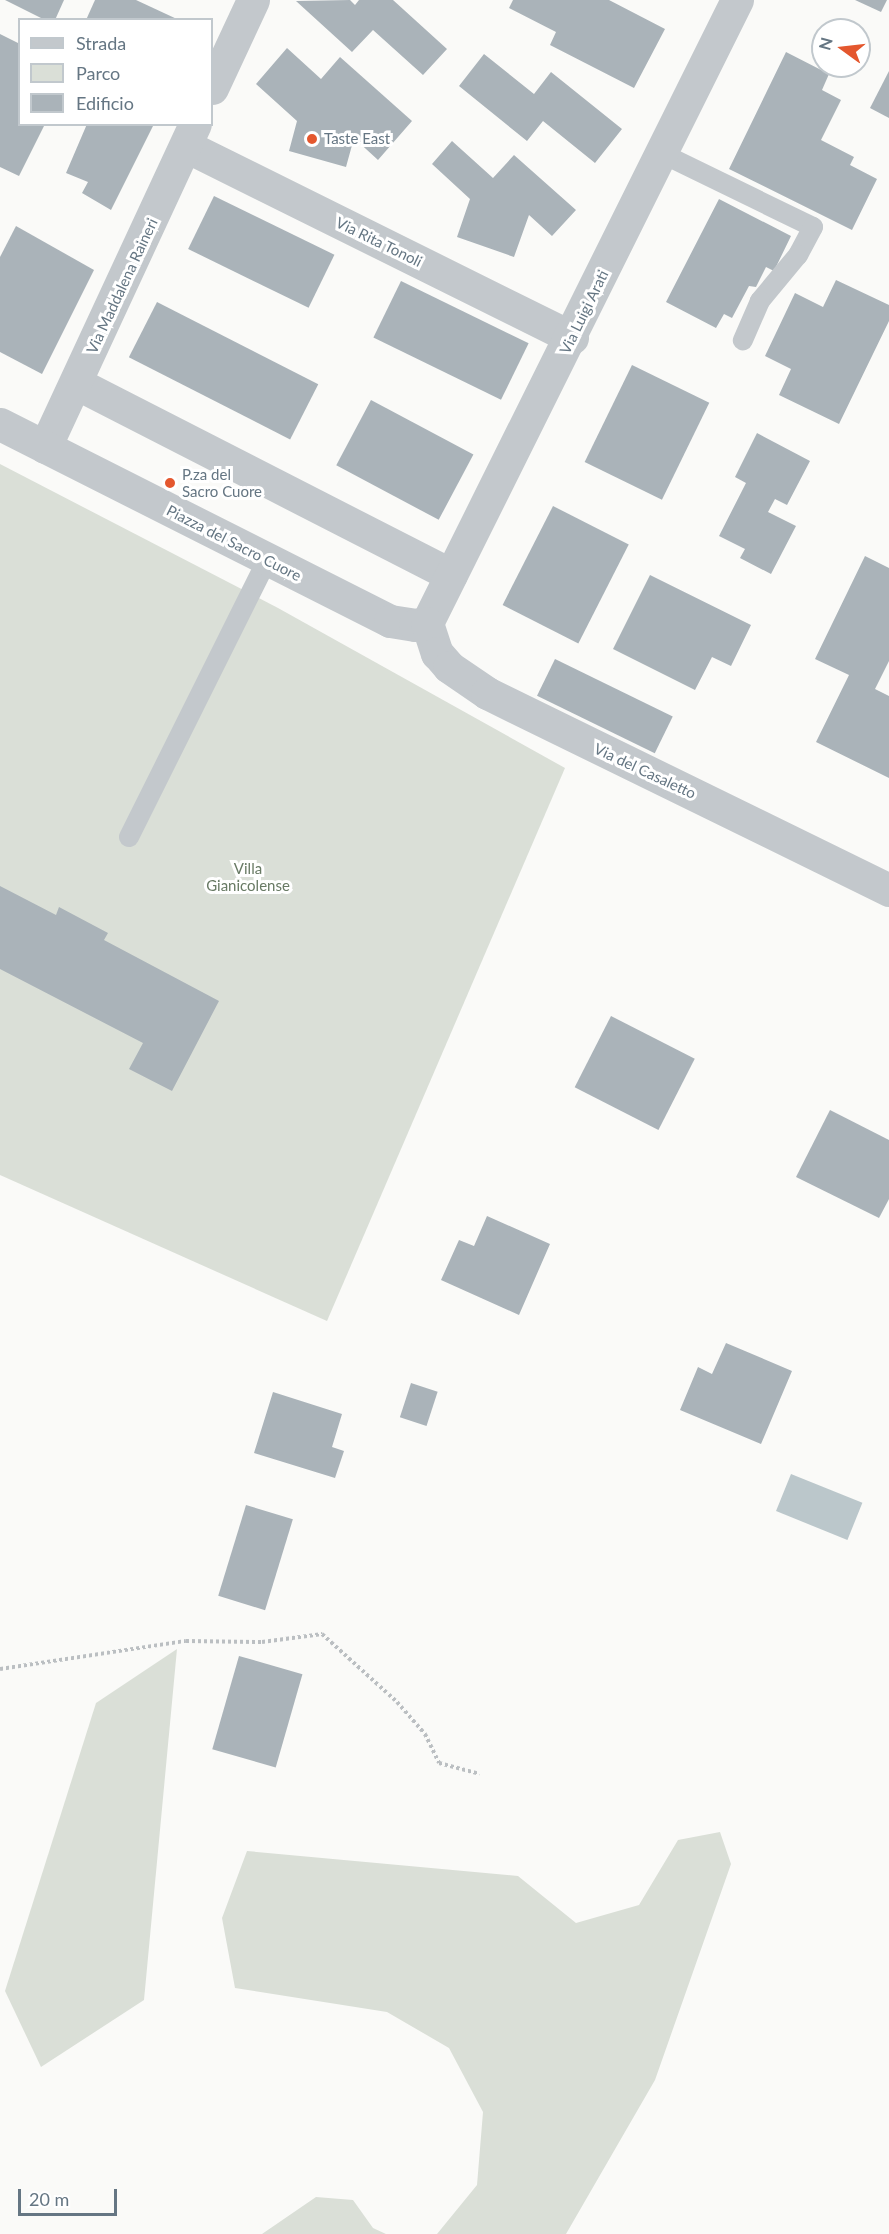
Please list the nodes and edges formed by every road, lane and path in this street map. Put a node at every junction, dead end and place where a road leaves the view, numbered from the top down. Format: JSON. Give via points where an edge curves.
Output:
{"nodes":[{"id":1,"x":253,"y":0,"type":"edge"},
{"id":2,"x":737,"y":0,"type":"edge"},
{"id":3,"x":213,"y":86,"type":"edge"},
{"id":4,"x":191,"y":135,"type":"edge"},
{"id":5,"x":661,"y":153,"type":"junction"},
{"id":6,"x":572,"y":338,"type":"junction"},
{"id":7,"x":743,"y":340,"type":"dead end"},
{"id":8,"x":76,"y":383,"type":"junction"},
{"id":9,"x":0,"y":424,"type":"edge"},
{"id":10,"x":45,"y":447,"type":"junction"},
{"id":11,"x":267,"y":560,"type":"junction"},
{"id":12,"x":451,"y":576,"type":"junction"},
{"id":13,"x":427,"y":623,"type":"junction"},
{"id":14,"x":129,"y":837,"type":"dead end"},
{"id":15,"x":889,"y":890,"type":"edge"},
{"id":16,"x":0,"y":1669,"type":"edge"},
{"id":17,"x":480,"y":1774,"type":"dead end"}],
"edges":[{"from":1,"to":3,"type":"street"},
{"from":2,"to":5,"type":"street","name":"Via Luigi Arati"},
{"from":4,"to":6,"type":"street","name":"Via Rita Tonoli"},
{"from":4,"to":8,"type":"street","name":"Via Maddalena Raineri"},
{"from":5,"to":6,"type":"street","name":"Via Luigi Arati"},
{"from":5,"to":7,"type":"lane","via":[[813,227],[798,255],[759,301]]},
{"from":6,"to":12,"type":"street","name":"Via Luigi Arati"},
{"from":8,"to":10,"type":"street","name":"Via Maddalena Raineri"},
{"from":8,"to":12,"type":"street"},
{"from":9,"to":10,"type":"street"},
{"from":10,"to":11,"type":"street","name":"Piazza del Sacro Cuore"},
{"from":11,"to":13,"type":"street","name":"Piazza del Sacro Cuore","via":[[390,621]]},
{"from":11,"to":14,"type":"lane"},
{"from":12,"to":13,"type":"street","name":"Via Luigi Arati"},
{"from":13,"to":15,"type":"street","name":"Via del Casaletto","via":[[437,653],[449,667],[487,693]]},
{"from":16,"to":17,"type":"path","via":[[186,1641],[262,1642],[322,1634],[397,1702],[425,1734],[439,1763]]}]}
